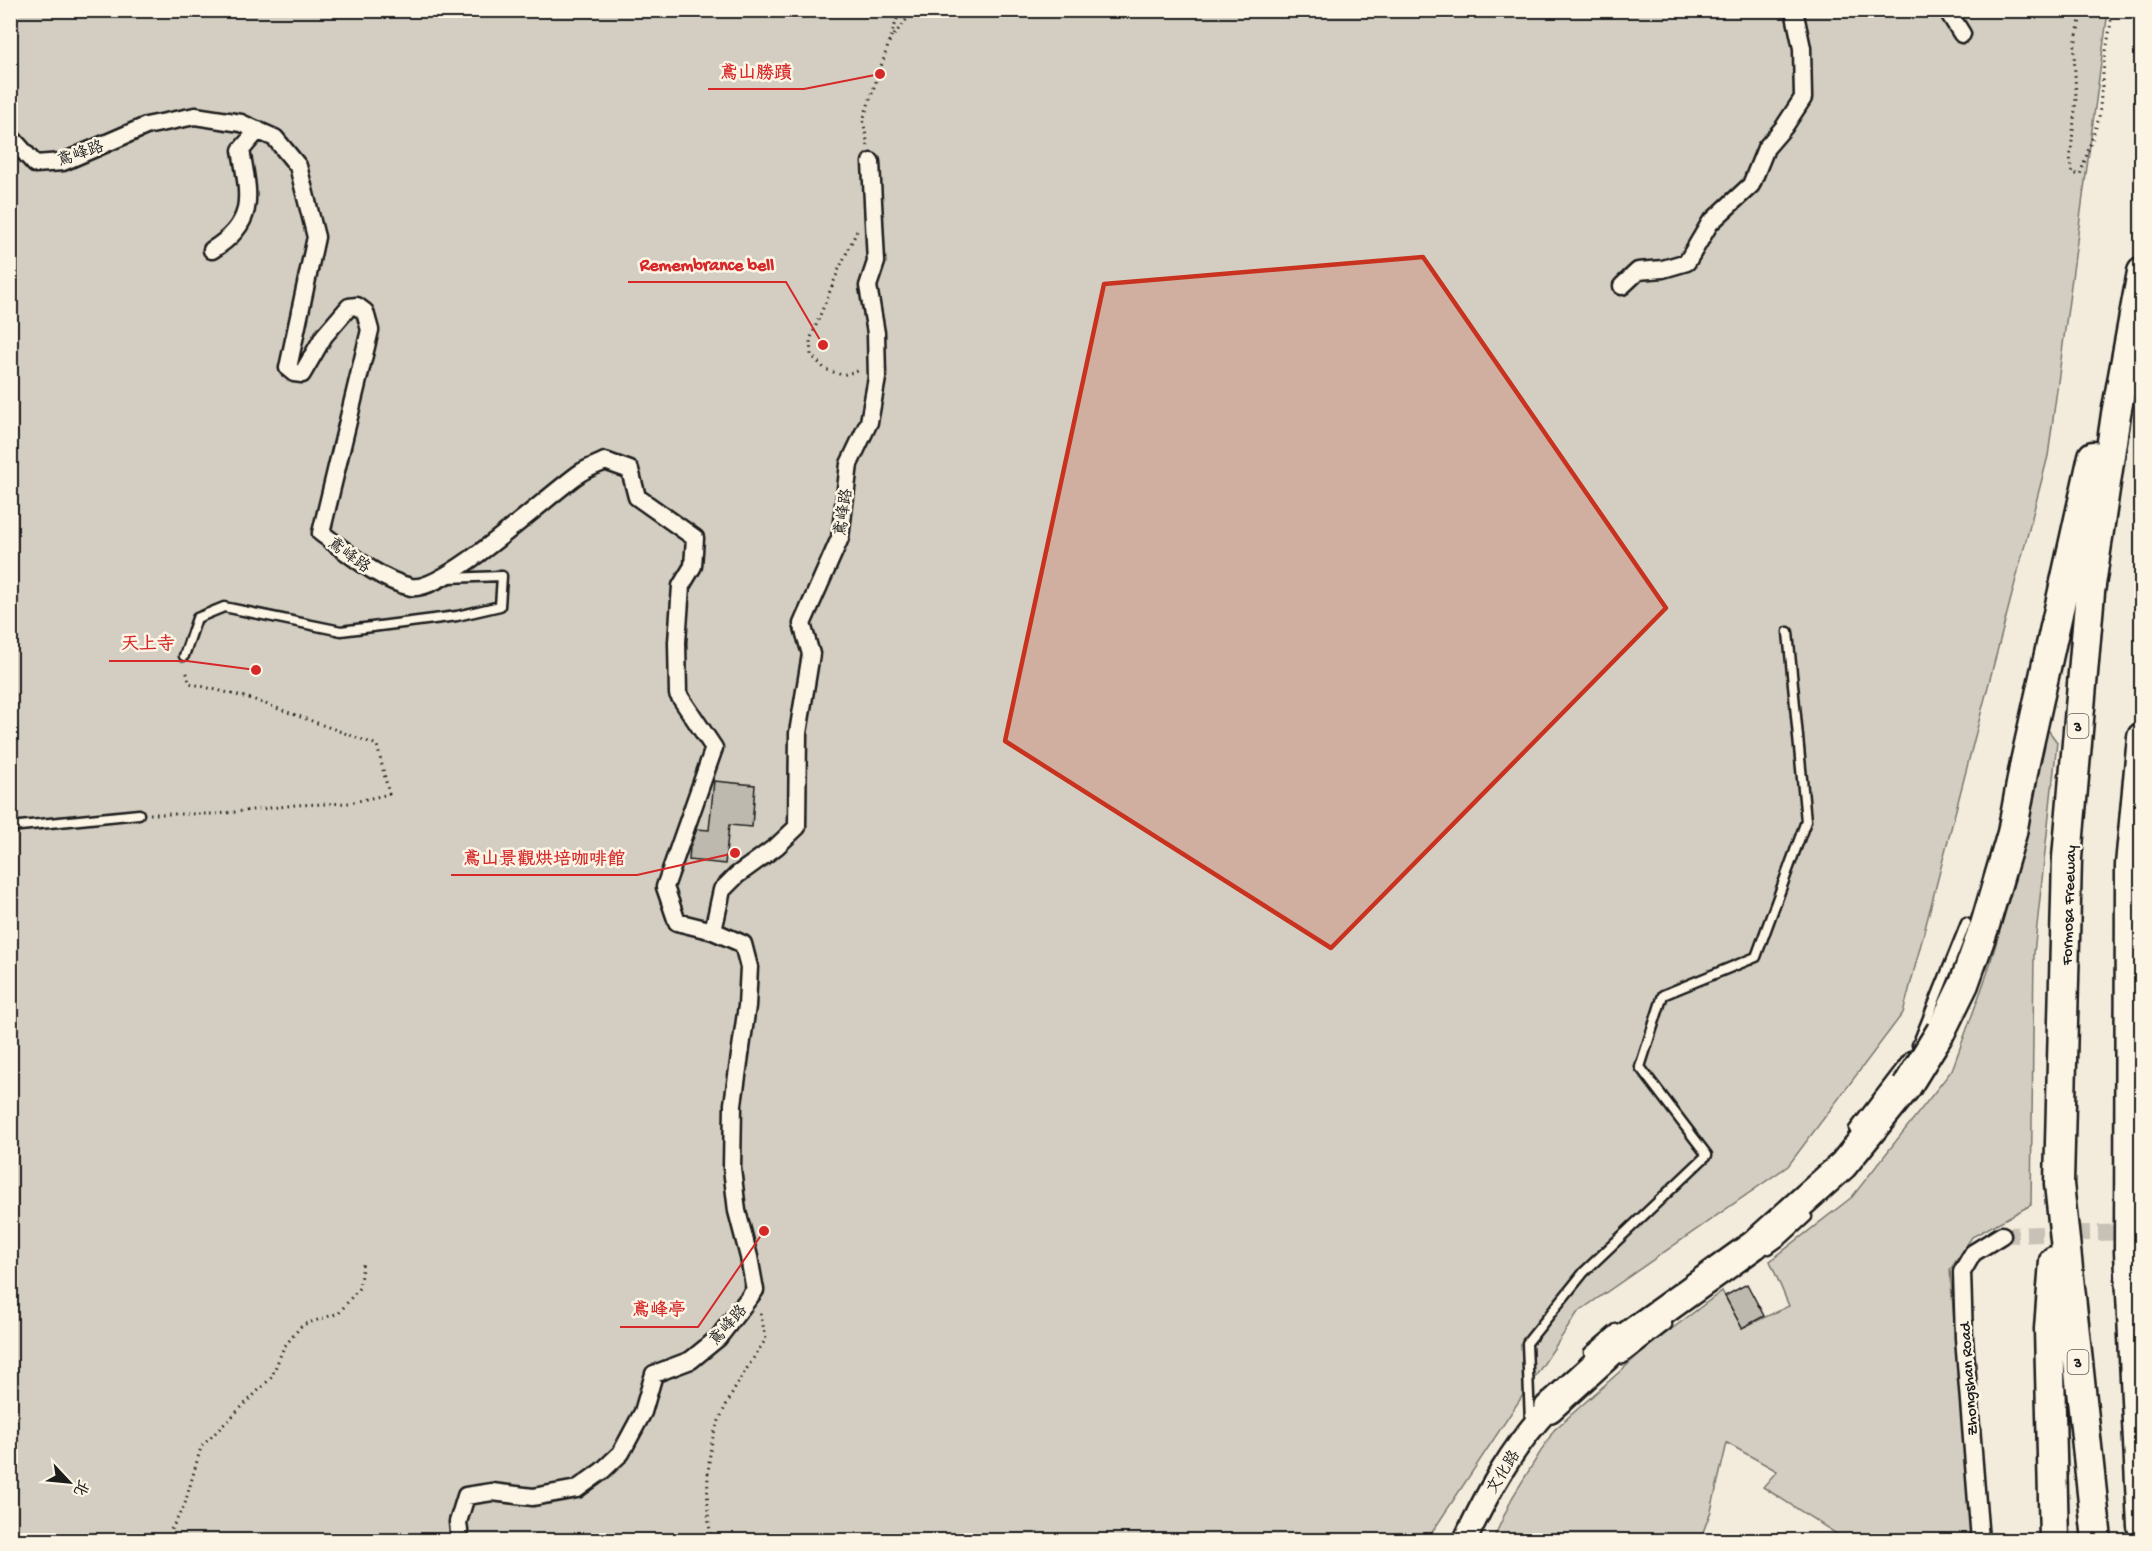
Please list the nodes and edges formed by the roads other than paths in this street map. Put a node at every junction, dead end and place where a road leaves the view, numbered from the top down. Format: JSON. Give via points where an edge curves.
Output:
{"nodes":[{"id":1,"x":1794,"y":10,"type":"edge"},
{"id":2,"x":1947,"y":10,"type":"edge"},
{"id":3,"x":1962,"y":34,"type":"dead end"},
{"id":4,"x":258,"y":130,"type":"junction"},
{"id":5,"x":10,"y":136,"type":"edge"},
{"id":6,"x":871,"y":162,"type":"road end"},
{"id":7,"x":212,"y":250,"type":"dead end"},
{"id":8,"x":2142,"y":259,"type":"edge"},
{"id":9,"x":2142,"y":272,"type":"edge"},
{"id":10,"x":1622,"y":285,"type":"dead end"},
{"id":11,"x":442,"y":579,"type":"junction"},
{"id":12,"x":1788,"y":632,"type":"dead end"},
{"id":13,"x":184,"y":656,"type":"road end"},
{"id":14,"x":2142,"y":738,"type":"edge"},
{"id":15,"x":140,"y":814,"type":"road end"},
{"id":16,"x":10,"y":826,"type":"edge"},
{"id":17,"x":1966,"y":923,"type":"dead end"},
{"id":18,"x":713,"y":931,"type":"junction"},
{"id":19,"x":1930,"y":1038,"type":"junction"},
{"id":20,"x":1851,"y":1133,"type":"dead end"},
{"id":21,"x":2059,"y":1184,"type":"junction"},
{"id":22,"x":1817,"y":1207,"type":"dead end"},
{"id":23,"x":2002,"y":1235,"type":"tunnel mouth"},
{"id":24,"x":1765,"y":1252,"type":"dead end"},
{"id":25,"x":2129,"y":1252,"type":"junction"},
{"id":26,"x":1674,"y":1320,"type":"dead end"},
{"id":27,"x":1625,"y":1323,"type":"dead end"},
{"id":28,"x":2142,"y":1347,"type":"edge"},
{"id":29,"x":1584,"y":1358,"type":"dead end"},
{"id":30,"x":1618,"y":1363,"type":"dead end"},
{"id":31,"x":1583,"y":1390,"type":"dead end"},
{"id":32,"x":1540,"y":1414,"type":"junction"},
{"id":33,"x":2142,"y":1526,"type":"edge"},
{"id":34,"x":460,"y":1540,"type":"edge"},
{"id":35,"x":1465,"y":1540,"type":"edge"},
{"id":36,"x":1980,"y":1540,"type":"edge"},
{"id":37,"x":2054,"y":1540,"type":"edge"},
{"id":38,"x":2097,"y":1540,"type":"edge"}],
"edges":[{"from":1,"to":10,"type":"street","via":[[1802,48],[1803,98],[1766,148],[1750,185],[1710,223],[1687,262],[1638,271]]},
{"from":2,"to":3,"type":"street"},
{"from":4,"to":5,"type":"street","name":"鳶峰路","via":[[241,123],[195,116],[146,126],[63,162],[35,164]]},
{"from":4,"to":7,"type":"street","via":[[241,150],[247,211],[231,238]]},
{"from":4,"to":11,"type":"street","name":"鳶峰路","via":[[275,138],[298,166],[316,237],[288,368],[302,374],[324,336],[349,307],[357,306],[365,312],[370,330],[321,533],[372,571],[413,587]]},
{"from":6,"to":18,"type":"street","name":"鳶峰路","via":[[876,262],[868,286],[877,378],[869,422],[849,464],[840,538],[802,624],[811,654],[798,733],[797,827],[722,890]]},
{"from":8,"to":19,"type":"highway","via":[[2079,513],[2012,832],[1964,984]]},
{"from":9,"to":21,"type":"highway","name":"Formosa Freeway","number":"3","via":[[2090,592],[2067,858]]},
{"from":11,"to":13,"type":"lane","via":[[502,576],[500,606],[457,616],[340,631],[224,607],[197,618]]},
{"from":11,"to":18,"type":"street","name":"鳶峰路","via":[[582,471],[606,461],[630,470],[637,497],[695,538],[693,566],[681,586],[678,694],[714,748],[665,887],[677,922]]},
{"from":12,"to":32,"type":"lane","via":[[1806,821],[1756,957],[1663,995],[1640,1067],[1707,1155],[1584,1272],[1527,1343]]},
{"from":14,"to":25,"type":"highway","via":[[2130,865]]},
{"from":15,"to":16,"type":"lane"},
{"from":17,"to":19,"type":"lane"},
{"from":18,"to":34,"type":"street","name":"鳶峰路","via":[[743,944],[749,968],[733,1104],[732,1168],[737,1211],[755,1290],[718,1338],[692,1360],[654,1374],[643,1412],[621,1453],[602,1471],[577,1488],[533,1497],[492,1492],[466,1496],[458,1522]]},
{"from":19,"to":20,"type":"lane"},
{"from":19,"to":32,"type":"highway","bridge":true,"via":[[1907,1086],[1843,1165],[1754,1245],[1629,1335]]},
{"from":21,"to":37,"type":"highway","via":[[2049,1329]]},
{"from":21,"to":38,"type":"highway","name":"Formosa Freeway","number":"3"},
{"from":22,"to":24,"type":"lane"},
{"from":23,"to":36,"type":"street","name":"Zhongshan Road","via":[[1973,1253],[1962,1272]]},
{"from":25,"to":28,"type":"highway"},
{"from":25,"to":33,"type":"highway"},
{"from":26,"to":30,"type":"lane"},
{"from":27,"to":29,"type":"lane"},
{"from":31,"to":32,"type":"lane","via":[[1560,1409]]},
{"from":32,"to":35,"type":"street","name":"文化路","via":[[1507,1459]]}]}
